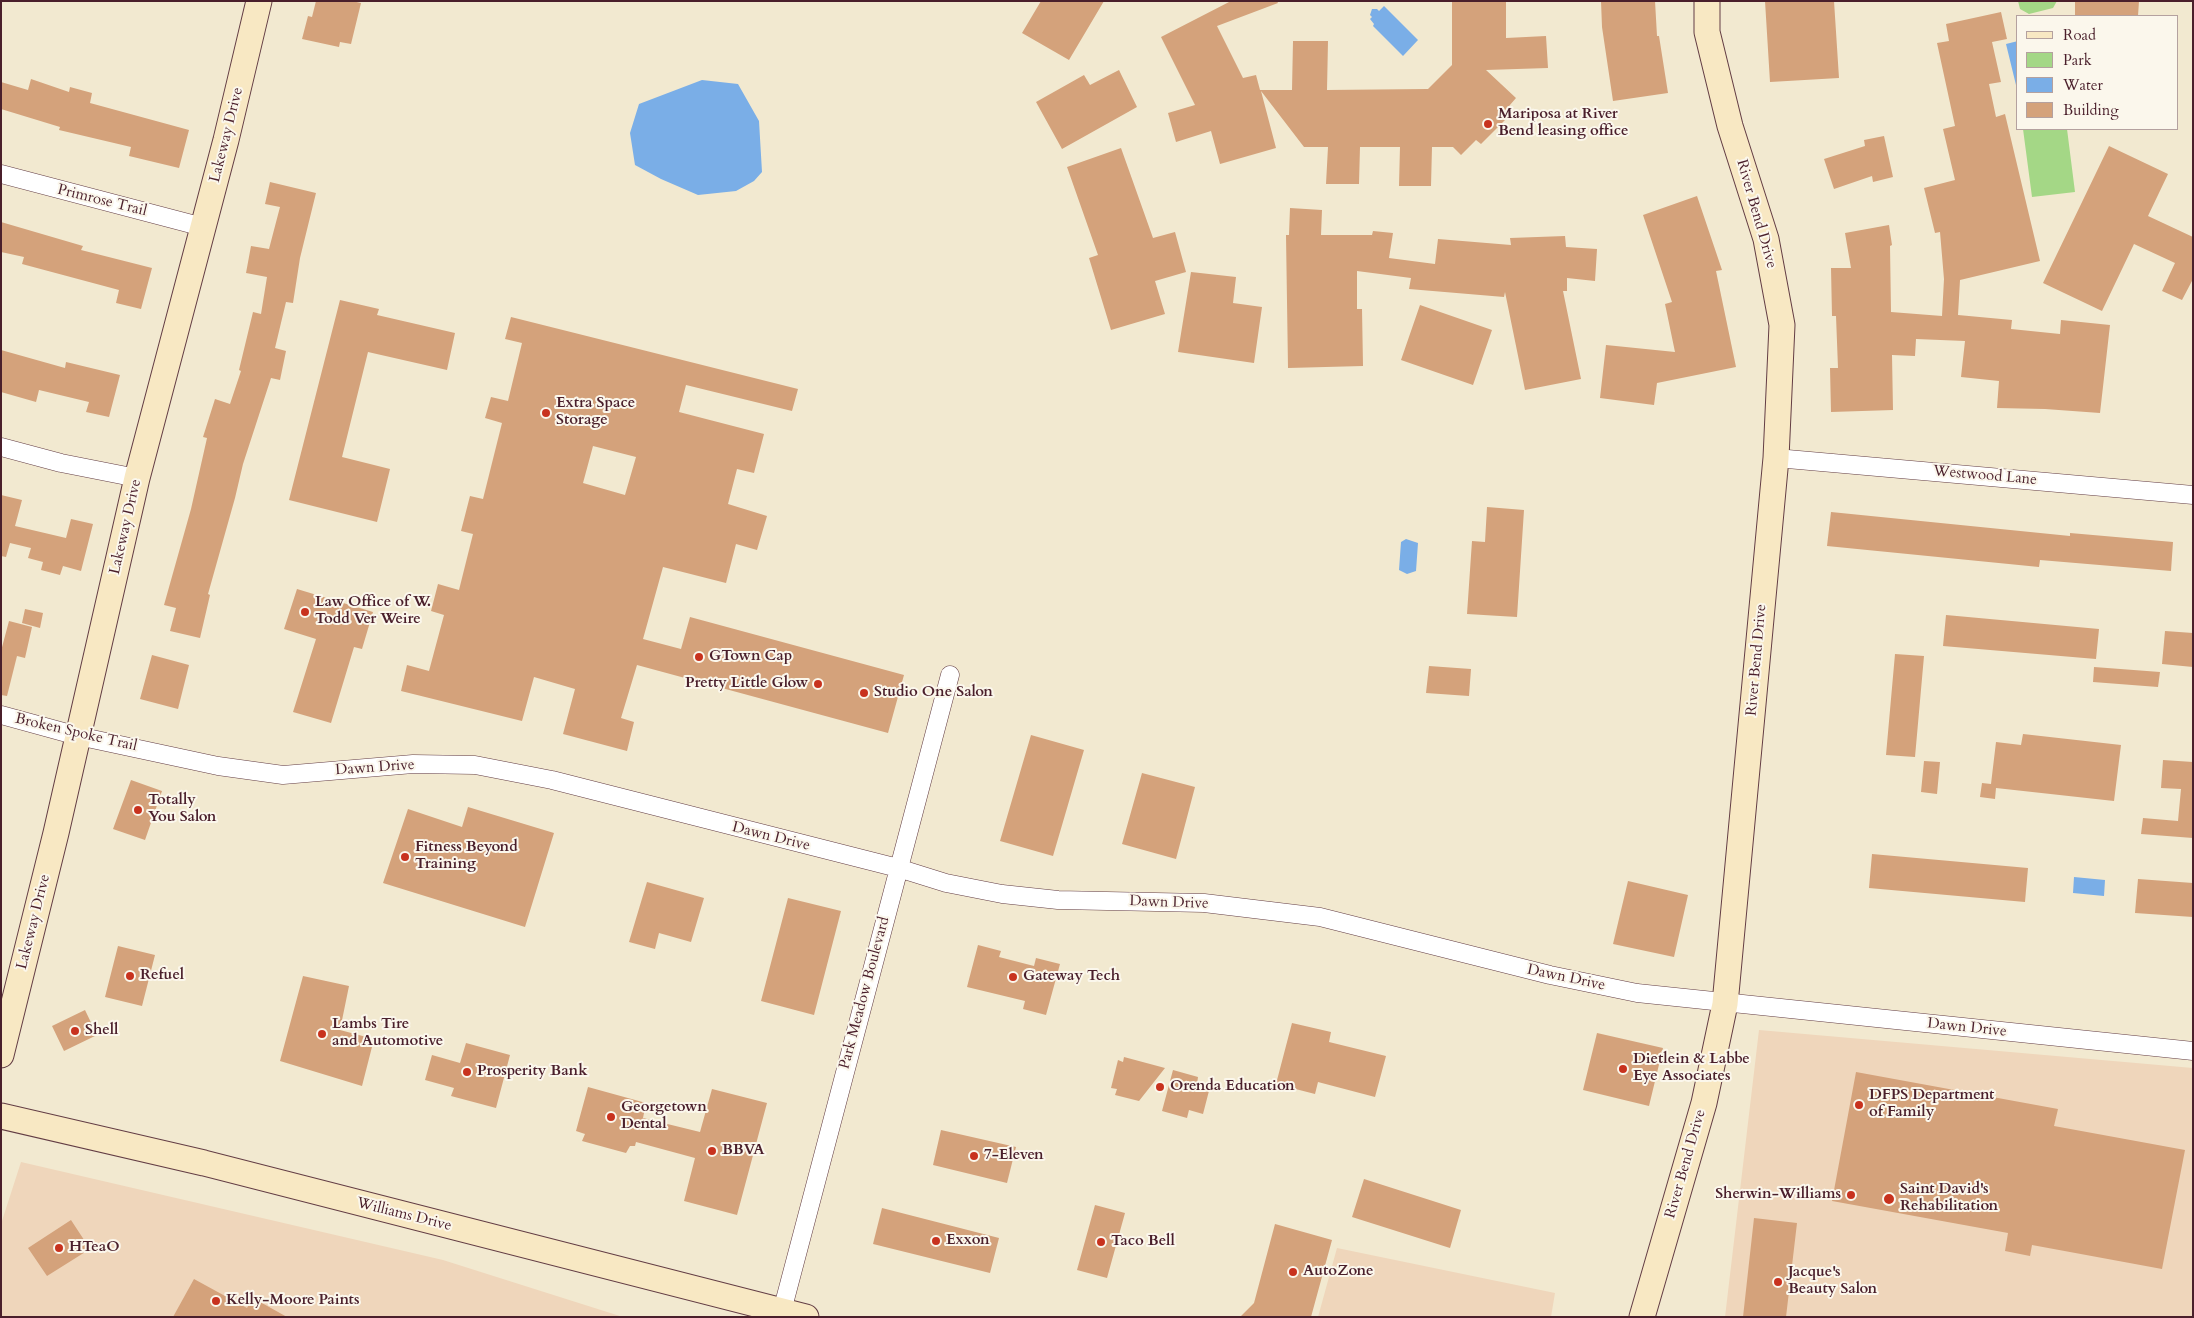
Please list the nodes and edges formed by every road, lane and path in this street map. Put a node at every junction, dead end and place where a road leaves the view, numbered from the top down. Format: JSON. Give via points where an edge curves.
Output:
{"nodes":[{"id":1,"x":259,"y":1,"type":"edge"},
{"id":2,"x":1707,"y":1,"type":"edge"},
{"id":3,"x":1,"y":174,"type":"edge"},
{"id":4,"x":203,"y":227,"type":"junction"},
{"id":5,"x":1,"y":447,"type":"edge"},
{"id":6,"x":1776,"y":458,"type":"junction"},
{"id":7,"x":137,"y":478,"type":"junction"},
{"id":8,"x":2193,"y":495,"type":"edge"},
{"id":9,"x":950,"y":675,"type":"dead end"},
{"id":10,"x":1,"y":715,"type":"edge"},
{"id":11,"x":78,"y":736,"type":"junction"},
{"id":12,"x":151,"y":751,"type":"joint"},
{"id":13,"x":898,"y":868,"type":"junction"},
{"id":14,"x":1725,"y":1004,"type":"junction"},
{"id":15,"x":2193,"y":1051,"type":"edge"},
{"id":16,"x":1,"y":1056,"type":"edge"},
{"id":17,"x":1,"y":1116,"type":"edge"},
{"id":18,"x":782,"y":1311,"type":"junction"},
{"id":19,"x":806,"y":1317,"type":"edge"},
{"id":20,"x":1642,"y":1317,"type":"edge"}],
"edges":[{"from":1,"to":4,"type":"main road","name":"Lakeway Drive"},
{"from":2,"to":6,"type":"main road","name":"River Bend Drive","via":[[1707,32],[1730,126],[1766,239],[1782,325]]},
{"from":3,"to":4,"type":"street","name":"Primrose Trail"},
{"from":4,"to":7,"type":"main road","name":"Lakeway Drive"},
{"from":5,"to":7,"type":"street","via":[[61,464]]},
{"from":6,"to":8,"type":"street","name":"Westwood Lane"},
{"from":6,"to":14,"type":"main road","name":"River Bend Drive"},
{"from":7,"to":11,"type":"main road","name":"Lakeway Drive"},
{"from":9,"to":13,"type":"street","name":"Park Meadow Boulevard"},
{"from":10,"to":11,"type":"street","name":"Broken Spoke Trail"},
{"from":11,"to":12,"type":"street","name":"Broken Spoke Trail"},
{"from":11,"to":16,"type":"main road","name":"Lakeway Drive"},
{"from":12,"to":13,"type":"street","name":"Dawn Drive","via":[[218,766],[282,775],[413,764],[475,765],[552,780]]},
{"from":13,"to":14,"type":"street","name":"Dawn Drive","via":[[946,883],[1002,894],[1058,900],[1204,903],[1320,917],[1550,975],[1638,993]]},
{"from":13,"to":18,"type":"street","name":"Park Meadow Boulevard"},
{"from":14,"to":15,"type":"street","name":"Dawn Drive"},
{"from":14,"to":20,"type":"main road","name":"River Bend Drive","via":[[1704,1103]]},
{"from":17,"to":18,"type":"main road","name":"Williams Drive","via":[[204,1163]]},
{"from":18,"to":19,"type":"main road","name":"Williams Drive"}]}
